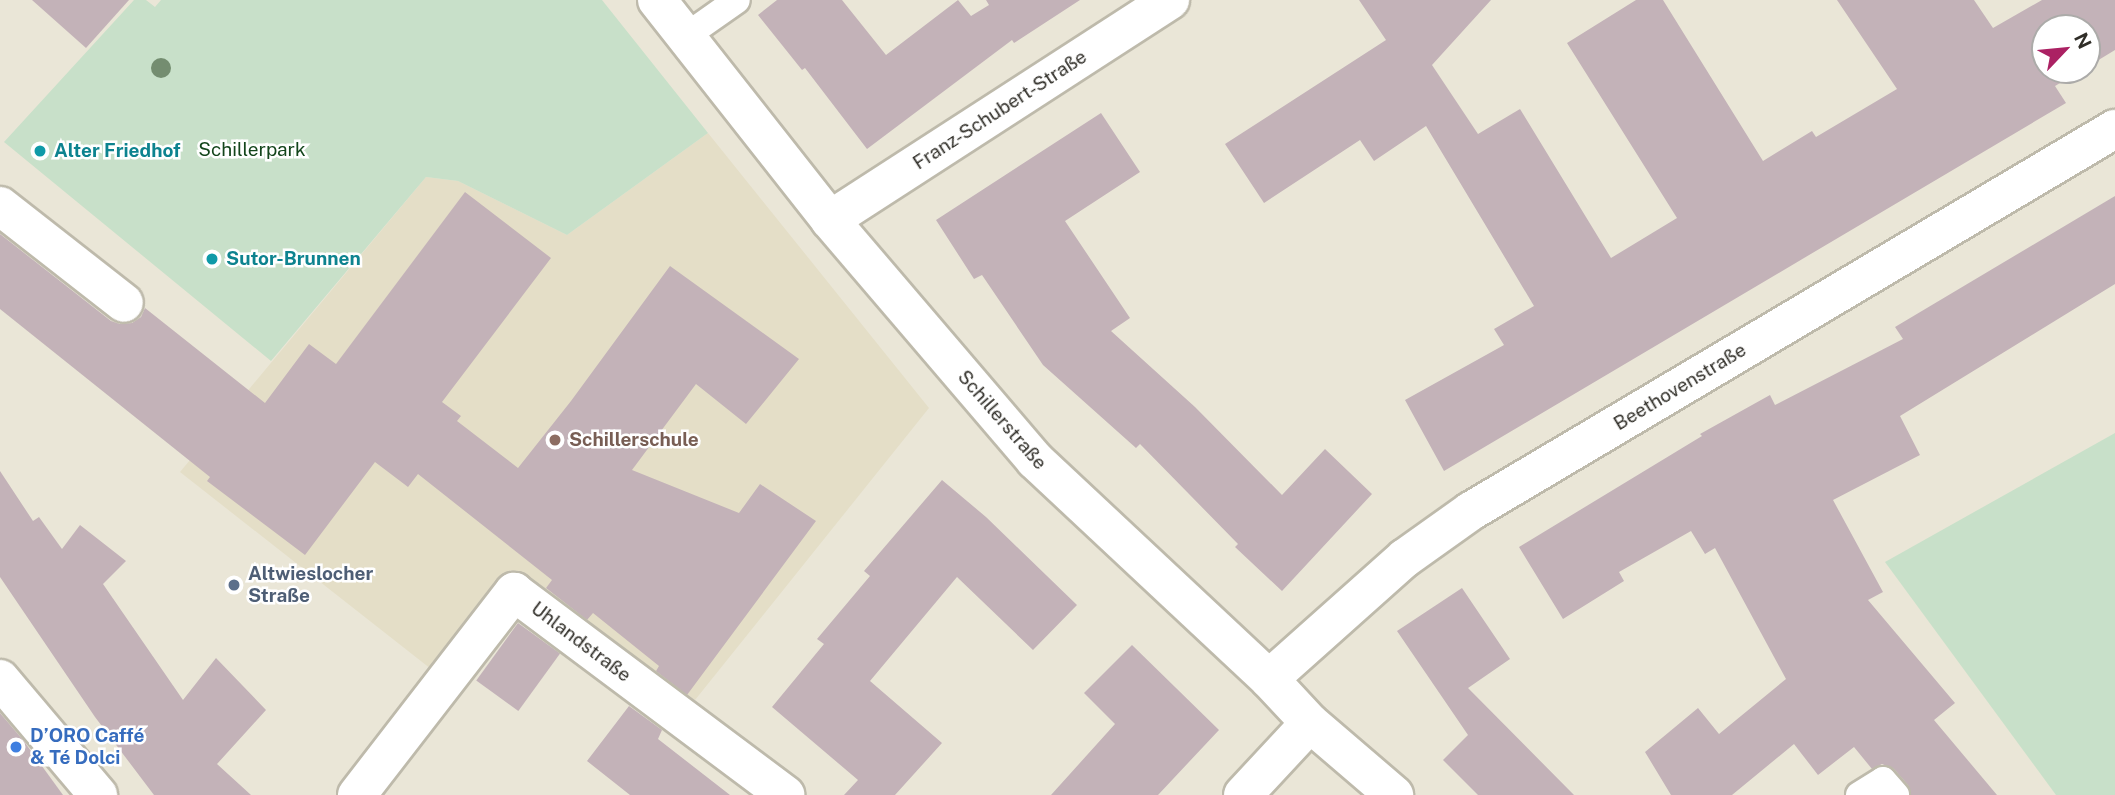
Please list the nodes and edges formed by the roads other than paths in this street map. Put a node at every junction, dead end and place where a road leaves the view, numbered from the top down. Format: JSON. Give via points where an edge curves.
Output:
{"nodes":[{"id":1,"x":657,"y":0,"type":"edge"},
{"id":2,"x":737,"y":0,"type":"edge"},
{"id":3,"x":1170,"y":0,"type":"edge"},
{"id":4,"x":686,"y":36,"type":"junction"},
{"id":5,"x":2115,"y":129,"type":"edge"},
{"id":6,"x":0,"y":206,"type":"edge"},
{"id":7,"x":830,"y":220,"type":"junction"},
{"id":8,"x":124,"y":303,"type":"dead end"},
{"id":9,"x":0,"y":679,"type":"edge"},
{"id":10,"x":1269,"y":679,"type":"junction"},
{"id":11,"x":1310,"y":723,"type":"junction"},
{"id":12,"x":98,"y":795,"type":"edge"},
{"id":13,"x":357,"y":795,"type":"edge"},
{"id":14,"x":785,"y":795,"type":"edge"},
{"id":15,"x":1243,"y":795,"type":"edge"},
{"id":16,"x":1394,"y":795,"type":"edge"},
{"id":17,"x":1860,"y":795,"type":"edge"},
{"id":18,"x":1896,"y":795,"type":"edge"}],
"edges":[{"from":1,"to":4,"type":"street","name":"Schillerstraße"},
{"from":2,"to":4,"type":"lane"},
{"from":3,"to":7,"type":"street","name":"Franz-Schubert-Straße"},
{"from":4,"to":7,"type":"street","name":"Schillerstraße"},
{"from":5,"to":10,"type":"street","name":"Beethovenstraße","via":[[1471,511],[1405,558]]},
{"from":6,"to":8,"type":"street"},
{"from":7,"to":10,"type":"street","name":"Schillerstraße","via":[[1035,460]]},
{"from":9,"to":12,"type":"street"},
{"from":10,"to":11,"type":"street","name":"Schillerstraße"},
{"from":11,"to":15,"type":"street"},
{"from":11,"to":16,"type":"street","name":"Schillerstraße"},
{"from":13,"to":14,"type":"street","name":"Uhlandstraße","via":[[514,592]]},
{"from":17,"to":18,"type":"lane","via":[[1882,780]]}]}
